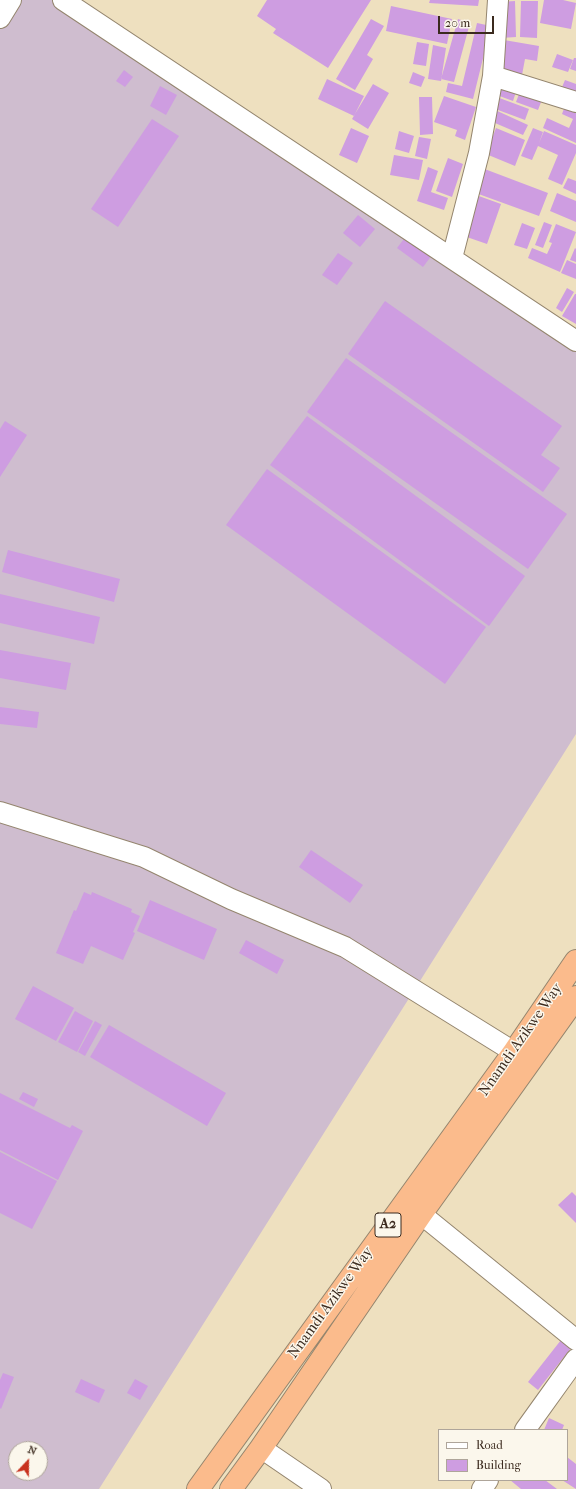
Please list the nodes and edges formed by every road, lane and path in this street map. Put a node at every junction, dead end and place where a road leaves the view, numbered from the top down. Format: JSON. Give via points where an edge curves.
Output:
{"nodes":[{"id":1,"x":11,"y":0,"type":"edge"},
{"id":2,"x":63,"y":0,"type":"edge"},
{"id":3,"x":498,"y":0,"type":"edge"},
{"id":4,"x":0,"y":18,"type":"edge"},
{"id":5,"x":493,"y":76,"type":"junction"},
{"id":6,"x":576,"y":102,"type":"edge"},
{"id":7,"x":452,"y":258,"type":"junction"},
{"id":8,"x":576,"y":341,"type":"edge"},
{"id":9,"x":0,"y":812,"type":"edge"},
{"id":10,"x":576,"y":961,"type":"edge"},
{"id":11,"x":576,"y":997,"type":"edge"},
{"id":12,"x":514,"y":1052,"type":"junction"},
{"id":13,"x":421,"y":1214,"type":"junction"},
{"id":14,"x":576,"y":1340,"type":"edge"},
{"id":15,"x":576,"y":1359,"type":"edge"},
{"id":16,"x":526,"y":1429,"type":"edge"},
{"id":17,"x":261,"y":1448,"type":"junction"},
{"id":18,"x":198,"y":1489,"type":"edge"},
{"id":19,"x":231,"y":1489,"type":"edge"},
{"id":20,"x":321,"y":1489,"type":"edge"}],
"edges":[{"from":1,"to":4,"type":"street"},
{"from":2,"to":7,"type":"street"},
{"from":3,"to":5,"type":"street"},
{"from":5,"to":6,"type":"street"},
{"from":5,"to":7,"type":"street","via":[[479,153]]},
{"from":7,"to":8,"type":"street"},
{"from":9,"to":12,"type":"street","via":[[144,857],[231,899],[345,947]]},
{"from":10,"to":12,"type":"highway","name":"Nnamdi Azikwe Way","number":"A2"},
{"from":11,"to":13,"type":"highway","name":"Nnamdi Azikwe Way","number":"A2"},
{"from":12,"to":18,"type":"highway","name":"Nnamdi Azikwe Way","number":"A2"},
{"from":13,"to":14,"type":"street"},
{"from":13,"to":17,"type":"highway","name":"Nnamdi Azikwe Way","number":"A2"},
{"from":15,"to":16,"type":"street"},
{"from":17,"to":19,"type":"highway","name":"Nnamdi Azikwe Way","number":"A2"},
{"from":17,"to":20,"type":"street"}]}
